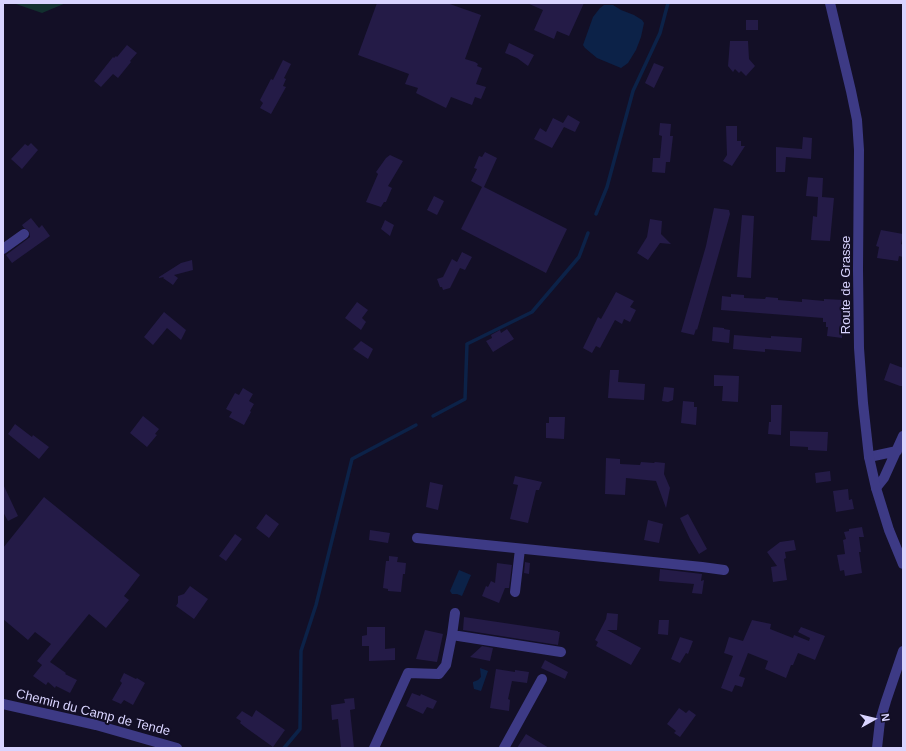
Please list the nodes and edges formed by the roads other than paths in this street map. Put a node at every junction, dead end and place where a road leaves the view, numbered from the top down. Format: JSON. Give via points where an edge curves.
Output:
{"nodes":[{"id":1,"x":830,"y":3,"type":"edge"},
{"id":2,"x":24,"y":234,"type":"dead end"},
{"id":3,"x":3,"y":249,"type":"edge"},
{"id":4,"x":903,"y":436,"type":"edge"},
{"id":5,"x":897,"y":451,"type":"junction"},
{"id":6,"x":869,"y":457,"type":"junction"},
{"id":7,"x":876,"y":488,"type":"junction"},
{"id":8,"x":417,"y":538,"type":"dead end"},
{"id":9,"x":520,"y":549,"type":"junction"},
{"id":10,"x":903,"y":564,"type":"edge"},
{"id":11,"x":724,"y":570,"type":"dead end"},
{"id":12,"x":515,"y":592,"type":"dead end"},
{"id":13,"x":455,"y":613,"type":"dead end"},
{"id":14,"x":452,"y":636,"type":"junction"},
{"id":15,"x":903,"y":651,"type":"edge"},
{"id":16,"x":561,"y":652,"type":"dead end"},
{"id":17,"x":542,"y":679,"type":"dead end"},
{"id":18,"x":3,"y":704,"type":"edge"},
{"id":19,"x":177,"y":748,"type":"edge"},
{"id":20,"x":374,"y":748,"type":"edge"},
{"id":21,"x":504,"y":748,"type":"edge"},
{"id":22,"x":877,"y":748,"type":"edge"}],
"edges":[{"from":1,"to":6,"type":"street","name":"Route de Grasse","via":[[857,120],[860,348]]},
{"from":2,"to":3,"type":"street"},
{"from":4,"to":5,"type":"street"},
{"from":5,"to":6,"type":"street"},
{"from":5,"to":7,"type":"street","via":[[884,478]]},
{"from":6,"to":7,"type":"street","name":"Route de Grasse"},
{"from":7,"to":10,"type":"street","name":"Route de Grasse"},
{"from":8,"to":9,"type":"street"},
{"from":9,"to":11,"type":"street"},
{"from":9,"to":12,"type":"street"},
{"from":13,"to":14,"type":"street"},
{"from":14,"to":16,"type":"street"},
{"from":14,"to":20,"type":"street","via":[[446,665],[439,674],[408,673]]},
{"from":15,"to":22,"type":"street","via":[[880,721]]},
{"from":17,"to":21,"type":"street"},
{"from":18,"to":19,"type":"street","name":"Chemin du Camp de Tende","via":[[96,725]]}]}
